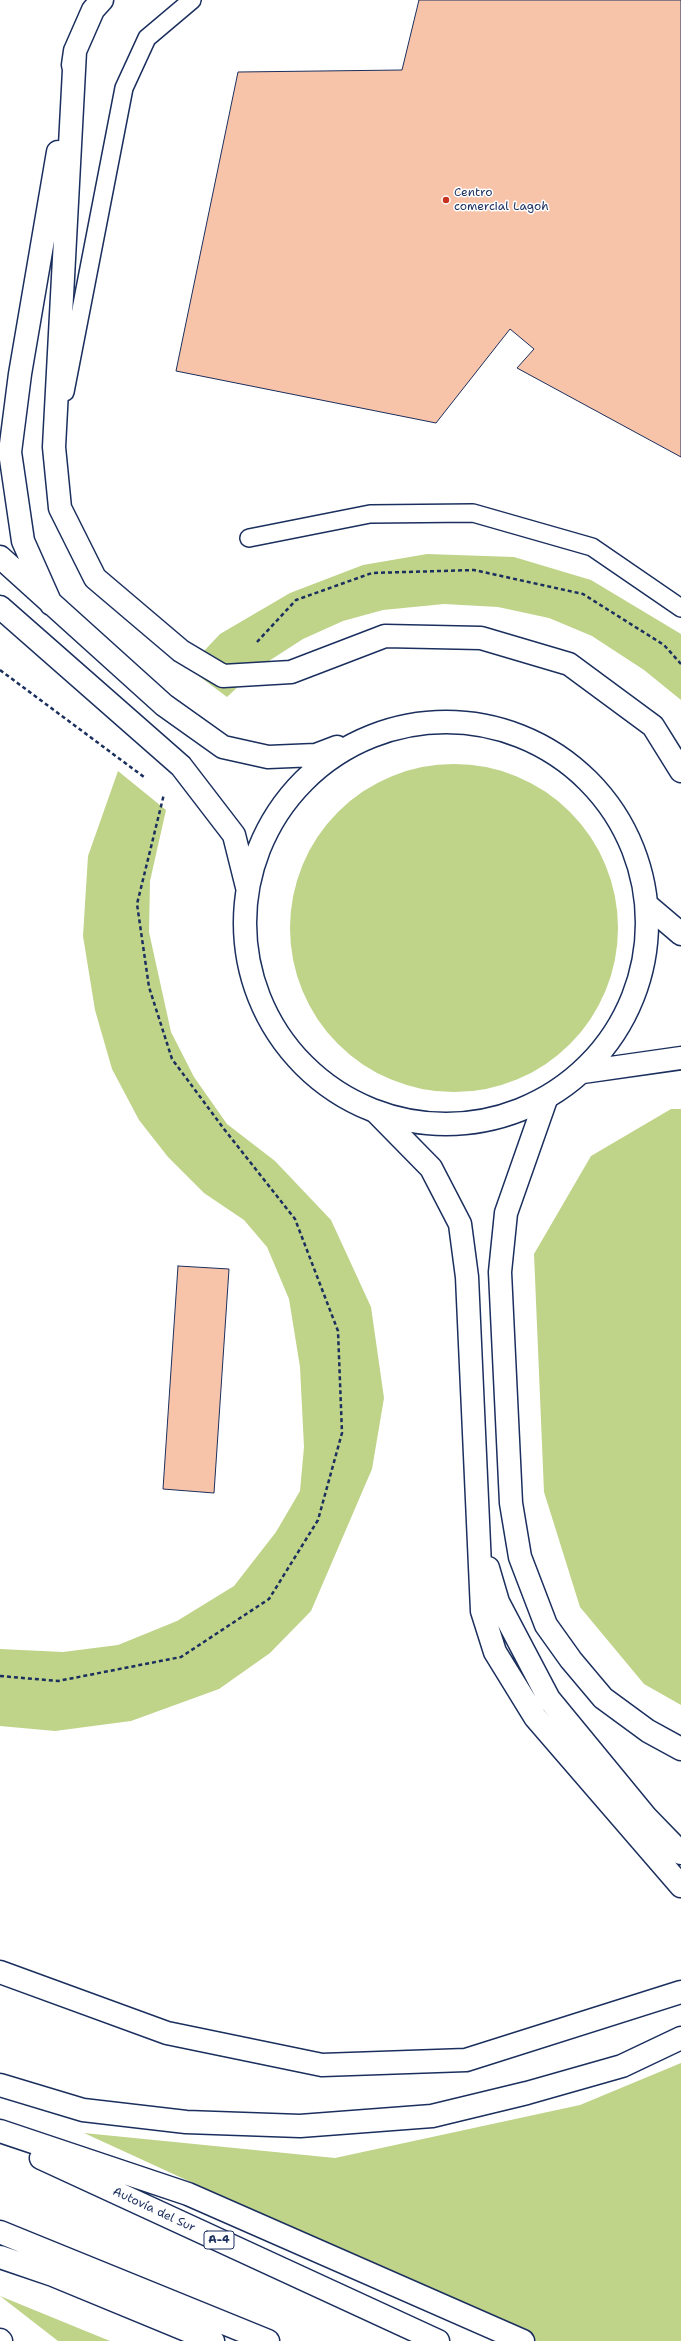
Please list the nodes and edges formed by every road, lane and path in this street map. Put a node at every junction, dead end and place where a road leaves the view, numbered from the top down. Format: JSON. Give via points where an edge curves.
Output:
{"nodes":[{"id":1,"x":102,"y":0,"type":"edge"},
{"id":2,"x":192,"y":0,"type":"edge"},
{"id":3,"x":75,"y":51,"type":"junction"},
{"id":4,"x":54,"y":447,"type":"junction"},
{"id":5,"x":249,"y":538,"type":"dead end"},
{"id":6,"x":0,"y":557,"type":"edge"},
{"id":7,"x":51,"y":604,"type":"junction"},
{"id":8,"x":0,"y":607,"type":"edge"},
{"id":9,"x":681,"y":608,"type":"edge"},
{"id":10,"x":0,"y":619,"type":"edge"},
{"id":11,"x":34,"y":637,"type":"junction"},
{"id":12,"x":252,"y":648,"type":"dead end"},
{"id":13,"x":681,"y":664,"type":"edge"},
{"id":14,"x":0,"y":670,"type":"edge"},
{"id":15,"x":360,"y":738,"type":"junction"},
{"id":16,"x":681,"y":771,"type":"edge"},
{"id":17,"x":145,"y":778,"type":"dead end"},
{"id":18,"x":164,"y":793,"type":"dead end"},
{"id":19,"x":247,"y":887,"type":"junction"},
{"id":20,"x":647,"y":905,"type":"junction"},
{"id":21,"x":681,"y":934,"type":"edge"},
{"id":22,"x":681,"y":1058,"type":"edge"},
{"id":23,"x":583,"y":1072,"type":"junction"},
{"id":24,"x":546,"y":1099,"type":"junction"},
{"id":25,"x":377,"y":1113,"type":"junction"},
{"id":26,"x":478,"y":1536,"type":"junction"},
{"id":27,"x":0,"y":1676,"type":"edge"},
{"id":28,"x":681,"y":1749,"type":"edge"},
{"id":29,"x":681,"y":1853,"type":"edge"},
{"id":30,"x":681,"y":1886,"type":"edge"},
{"id":31,"x":0,"y":1972,"type":"edge"},
{"id":32,"x":681,"y":1992,"type":"edge"},
{"id":33,"x":681,"y":2038,"type":"edge"},
{"id":34,"x":0,"y":2086,"type":"edge"},
{"id":35,"x":0,"y":2131,"type":"edge"},
{"id":36,"x":0,"y":2139,"type":"edge"},
{"id":37,"x":0,"y":2232,"type":"edge"},
{"id":38,"x":0,"y":2257,"type":"edge"},
{"id":39,"x":213,"y":2341,"type":"edge"},
{"id":40,"x":268,"y":2341,"type":"edge"},
{"id":41,"x":438,"y":2341,"type":"edge"},
{"id":42,"x":523,"y":2341,"type":"edge"}],
"edges":[{"from":1,"to":3,"type":"main road","via":[[93,10]]},
{"from":2,"to":4,"type":"lane","via":[[147,38],[124,88]]},
{"from":3,"to":4,"type":"main road"},
{"from":3,"to":7,"type":"main road","via":[[20,374],[10,452],[22,541]]},
{"from":4,"to":16,"type":"main road","via":[[60,508],[95,578],[181,651],[223,676],[291,672],[385,636],[481,638],[569,664],[653,726]]},
{"from":5,"to":9,"type":"lane","via":[[370,514],[473,513],[592,548]]},
{"from":6,"to":7,"type":"main road"},
{"from":7,"to":15,"type":"main road","via":[[164,705],[223,747],[268,757],[316,755]]},
{"from":8,"to":11,"type":"main road"},
{"from":10,"to":11,"type":"main road"},
{"from":11,"to":19,"type":"main road","via":[[182,766],[234,835]]},
{"from":12,"to":13,"type":"path","via":[[296,600],[372,573],[474,570],[583,594],[664,645]]},
{"from":14,"to":17,"type":"path"},
{"from":15,"to":19,"type":"main road","via":[[307,775],[268,826]]},
{"from":15,"to":20,"type":"main road","via":[[422,720],[487,723],[547,746],[597,787],[632,842]]},
{"from":18,"to":27,"type":"path","via":[[137,904],[149,987],[172,1059],[295,1219],[338,1331],[342,1432],[318,1520],[269,1600],[181,1657],[58,1681]]},
{"from":19,"to":25,"type":"main road","via":[[245,944],[258,999],[286,1048],[322,1082]]},
{"from":20,"to":21,"type":"main road"},
{"from":20,"to":23,"type":"main road","via":[[644,967],[621,1024]]},
{"from":22,"to":23,"type":"main road"},
{"from":23,"to":24,"type":"main road"},
{"from":24,"to":25,"type":"main road","via":[[492,1120],[441,1125]]},
{"from":24,"to":28,"type":"main road","via":[[506,1213],[500,1272],[511,1503],[520,1557],[546,1625],[571,1660],[603,1698],[648,1731]]},
{"from":25,"to":26,"type":"main road","via":[[431,1168],[460,1224],[467,1277]]},
{"from":26,"to":29,"type":"main road","via":[[498,1602],[548,1699],[646,1817]]},
{"from":26,"to":30,"type":"main road","via":[[482,1611],[495,1652],[535,1718]]},
{"from":31,"to":32,"type":"main road","via":[[167,2033],[322,2065],[466,2060]]},
{"from":33,"to":34,"type":"main road","via":[[622,2066],[432,2116],[300,2126],[186,2122],[83,2110]]},
{"from":35,"to":42,"type":"main road","via":[[188,2194]]},
{"from":36,"to":41,"type":"main road","name":"Autovía del Sur","number":"A-4"},
{"from":37,"to":40,"type":"main road"},
{"from":38,"to":39,"type":"main road","via":[[53,2275]]}]}
